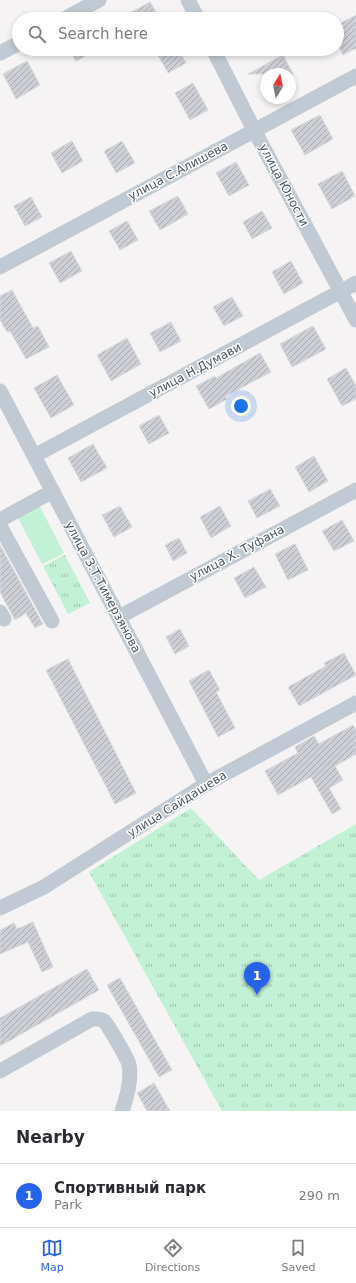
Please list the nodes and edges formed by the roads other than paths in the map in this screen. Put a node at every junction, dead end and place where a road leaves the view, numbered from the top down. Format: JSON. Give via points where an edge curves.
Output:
{"nodes":[{"id":1,"x":99,"y":0,"type":"edge"},
{"id":2,"x":188,"y":0,"type":"edge"},
{"id":3,"x":77,"y":12,"type":"edge"},
{"id":4,"x":194,"y":12,"type":"edge"},
{"id":5,"x":12,"y":47,"type":"edge"},
{"id":6,"x":0,"y":53,"type":"edge"},
{"id":7,"x":217,"y":56,"type":"edge"},
{"id":8,"x":356,"y":76,"type":"edge"},
{"id":9,"x":254,"y":130,"type":"junction"},
{"id":10,"x":0,"y":267,"type":"edge"},
{"id":11,"x":356,"y":283,"type":"edge"},
{"id":12,"x":341,"y":292,"type":"junction"},
{"id":13,"x":356,"y":320,"type":"edge"},
{"id":14,"x":0,"y":391,"type":"edge"},
{"id":15,"x":34,"y":456,"type":"junction"},
{"id":16,"x":356,"y":490,"type":"edge"},
{"id":17,"x":53,"y":491,"type":"junction"},
{"id":18,"x":0,"y":520,"type":"edge"},
{"id":19,"x":0,"y":526,"type":"edge"},
{"id":20,"x":119,"y":617,"type":"junction"},
{"id":21,"x":52,"y":621,"type":"dead end"},
{"id":22,"x":356,"y":703,"type":"edge"},
{"id":23,"x":206,"y":784,"type":"junction"},
{"id":24,"x":0,"y":907,"type":"edge"},
{"id":25,"x":0,"y":1071,"type":"edge"},
{"id":26,"x":122,"y":1111,"type":"edge"}],
"edges":[{"from":1,"to":3,"type":"street"},
{"from":2,"to":4,"type":"street"},
{"from":5,"to":6,"type":"street"},
{"from":7,"to":9,"type":"street","name":"улица Юности"},
{"from":8,"to":9,"type":"street","name":"улица С.Алишева"},
{"from":9,"to":10,"type":"street","name":"улица С.Алишева"},
{"from":9,"to":12,"type":"street","name":"улица Юности"},
{"from":11,"to":12,"type":"street","name":"улица Н.Думави"},
{"from":12,"to":13,"type":"street","name":"улица Юности"},
{"from":12,"to":15,"type":"street","name":"улица Н.Думави"},
{"from":14,"to":15,"type":"street","name":"улица З.Т.Тимерзянова"},
{"from":15,"to":17,"type":"street","name":"улица З.Т.Тимерзянова"},
{"from":16,"to":20,"type":"street","name":"улица Х. Туфана"},
{"from":17,"to":18,"type":"street"},
{"from":17,"to":20,"type":"street","name":"улица З.Т.Тимерзянова"},
{"from":19,"to":21,"type":"street"},
{"from":20,"to":23,"type":"street","name":"улица З.Т.Тимерзянова"},
{"from":22,"to":23,"type":"street","name":"улица Сайдашева"},
{"from":23,"to":24,"type":"street","name":"улица Сайдашева","via":[[44,887]]},
{"from":25,"to":26,"type":"street","via":[[97,1018],[103,1020],[129,1063],[128,1095]]}]}
